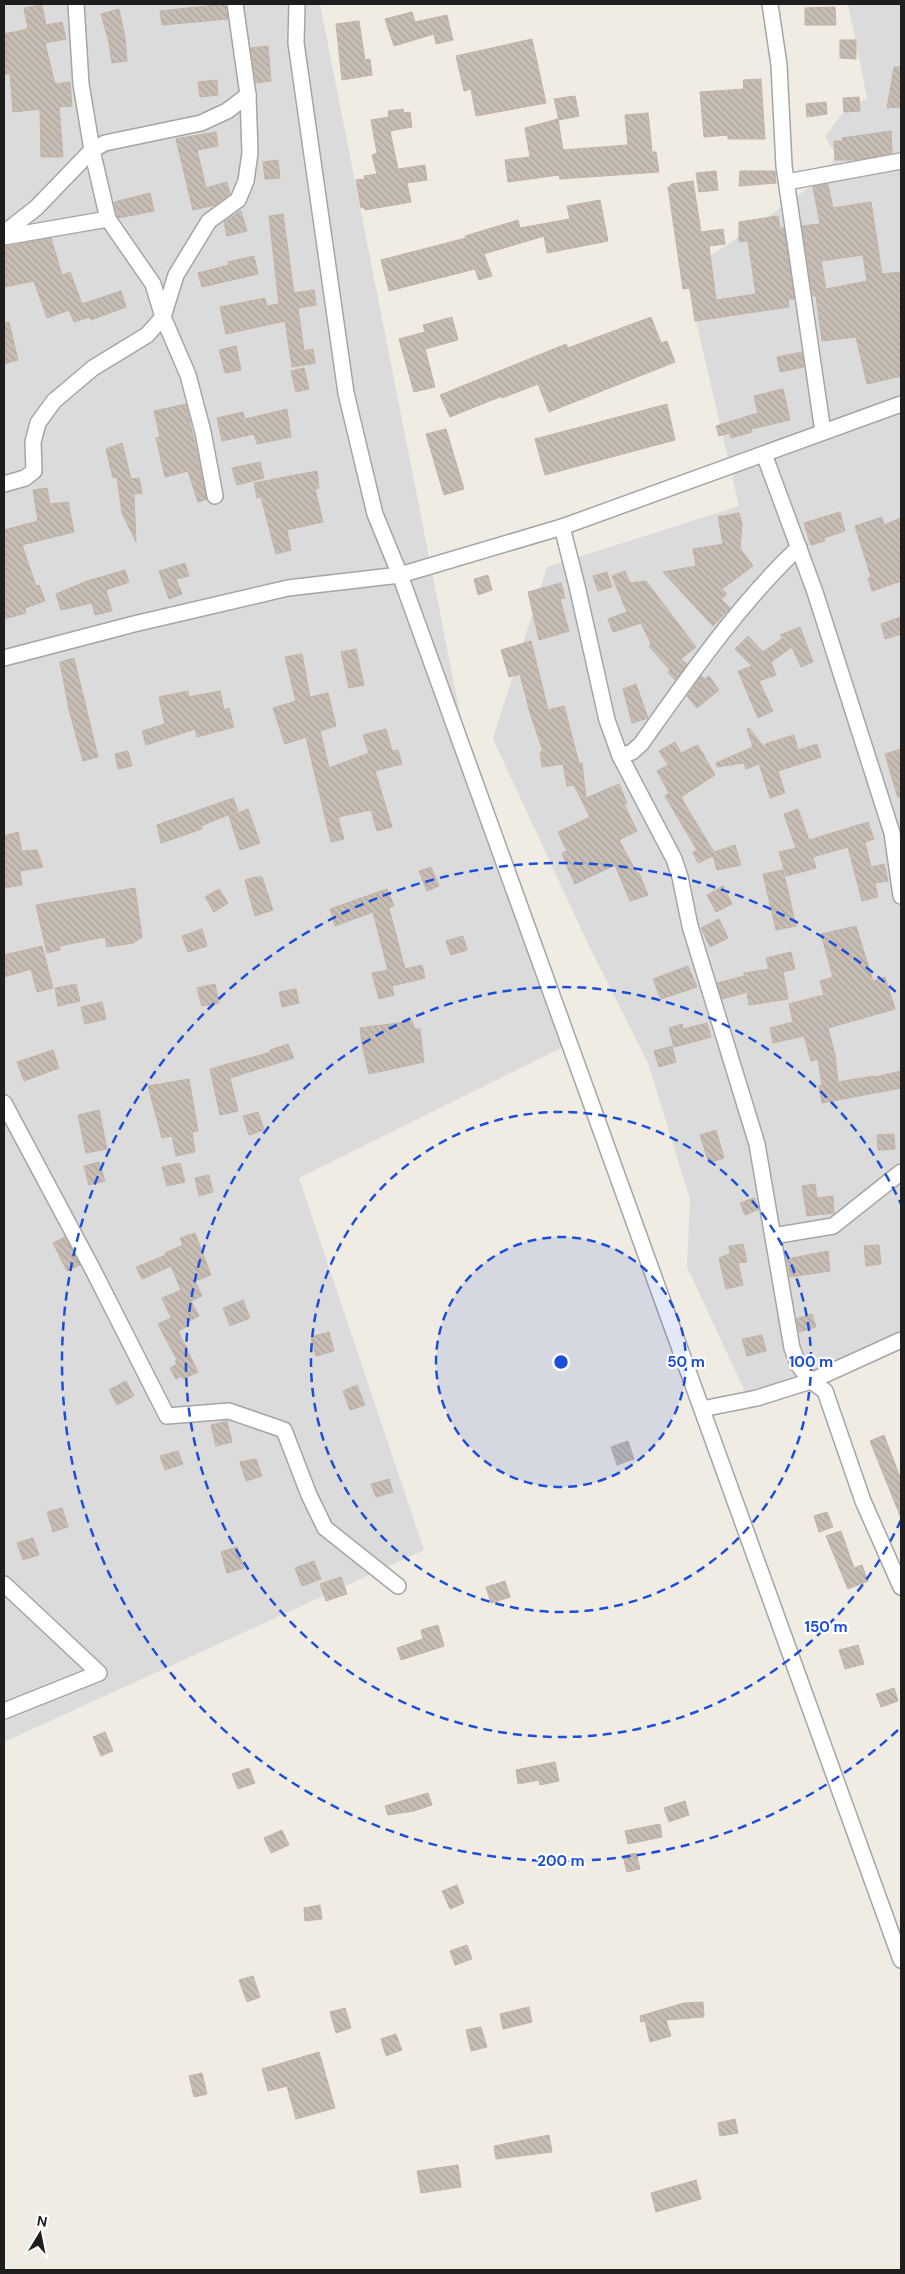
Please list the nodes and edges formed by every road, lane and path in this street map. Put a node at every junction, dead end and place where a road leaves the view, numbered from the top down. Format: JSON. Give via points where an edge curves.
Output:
{"nodes":[{"id":1,"x":76,"y":4,"type":"edge"},
{"id":2,"x":235,"y":4,"type":"edge"},
{"id":3,"x":297,"y":4,"type":"edge"},
{"id":4,"x":770,"y":4,"type":"edge"},
{"id":5,"x":248,"y":95,"type":"junction"},
{"id":6,"x":92,"y":150,"type":"junction"},
{"id":7,"x":901,"y":162,"type":"edge"},
{"id":8,"x":788,"y":182,"type":"junction"},
{"id":9,"x":108,"y":219,"type":"junction"},
{"id":10,"x":4,"y":233,"type":"edge"},
{"id":11,"x":4,"y":237,"type":"edge"},
{"id":12,"x":163,"y":317,"type":"junction"},
{"id":13,"x":901,"y":404,"type":"edge"},
{"id":14,"x":823,"y":432,"type":"junction"},
{"id":15,"x":764,"y":454,"type":"junction"},
{"id":16,"x":4,"y":484,"type":"edge"},
{"id":17,"x":215,"y":496,"type":"dead end"},
{"id":18,"x":562,"y":527,"type":"junction"},
{"id":19,"x":799,"y":547,"type":"junction"},
{"id":20,"x":400,"y":575,"type":"junction"},
{"id":21,"x":4,"y":658,"type":"edge"},
{"id":22,"x":620,"y":756,"type":"junction"},
{"id":23,"x":901,"y":896,"type":"edge"},
{"id":24,"x":4,"y":1103,"type":"edge"},
{"id":25,"x":901,"y":1172,"type":"edge"},
{"id":26,"x":773,"y":1236,"type":"junction"},
{"id":27,"x":901,"y":1340,"type":"edge"},
{"id":28,"x":812,"y":1381,"type":"junction"},
{"id":29,"x":702,"y":1409,"type":"junction"},
{"id":30,"x":4,"y":1584,"type":"edge"},
{"id":31,"x":398,"y":1586,"type":"dead end"},
{"id":32,"x":901,"y":1587,"type":"edge"},
{"id":33,"x":4,"y":1710,"type":"edge"},
{"id":34,"x":901,"y":1960,"type":"edge"}],
"edges":[{"from":1,"to":6,"type":"street","via":[[81,84]]},
{"from":2,"to":5,"type":"street"},
{"from":3,"to":20,"type":"street","via":[[296,43],[346,393],[376,514]]},
{"from":4,"to":8,"type":"street"},
{"from":5,"to":6,"type":"street","via":[[201,123],[114,141]]},
{"from":5,"to":12,"type":"street","via":[[250,153],[246,181],[235,204],[209,221],[176,276]]},
{"from":6,"to":9,"type":"street"},
{"from":6,"to":10,"type":"street","via":[[36,208]]},
{"from":7,"to":8,"type":"street"},
{"from":8,"to":14,"type":"street"},
{"from":9,"to":11,"type":"street"},
{"from":9,"to":12,"type":"street","via":[[153,284]]},
{"from":12,"to":16,"type":"street","via":[[147,335],[93,368],[54,401],[38,423],[33,442],[34,471],[26,478]]},
{"from":12,"to":17,"type":"street","via":[[188,375]]},
{"from":13,"to":14,"type":"street"},
{"from":14,"to":15,"type":"street"},
{"from":15,"to":18,"type":"street"},
{"from":15,"to":19,"type":"street"},
{"from":18,"to":20,"type":"street"},
{"from":18,"to":22,"type":"street","via":[[607,720]]},
{"from":19,"to":22,"type":"street","via":[[766,578],[725,629],[641,744]]},
{"from":19,"to":23,"type":"street","via":[[892,833]]},
{"from":20,"to":21,"type":"street","via":[[288,588]]},
{"from":20,"to":29,"type":"street"},
{"from":22,"to":26,"type":"street","via":[[674,859],[680,877],[690,926],[757,1144]]},
{"from":24,"to":31,"type":"street","via":[[167,1416],[230,1411],[284,1430],[325,1528]]},
{"from":25,"to":26,"type":"street","via":[[834,1226]]},
{"from":26,"to":28,"type":"street","via":[[792,1348],[798,1366]]},
{"from":27,"to":28,"type":"street"},
{"from":28,"to":29,"type":"street","via":[[757,1398]]},
{"from":28,"to":32,"type":"street","via":[[825,1391],[863,1502]]},
{"from":29,"to":34,"type":"street"},
{"from":30,"to":33,"type":"street","via":[[99,1672]]}]}
